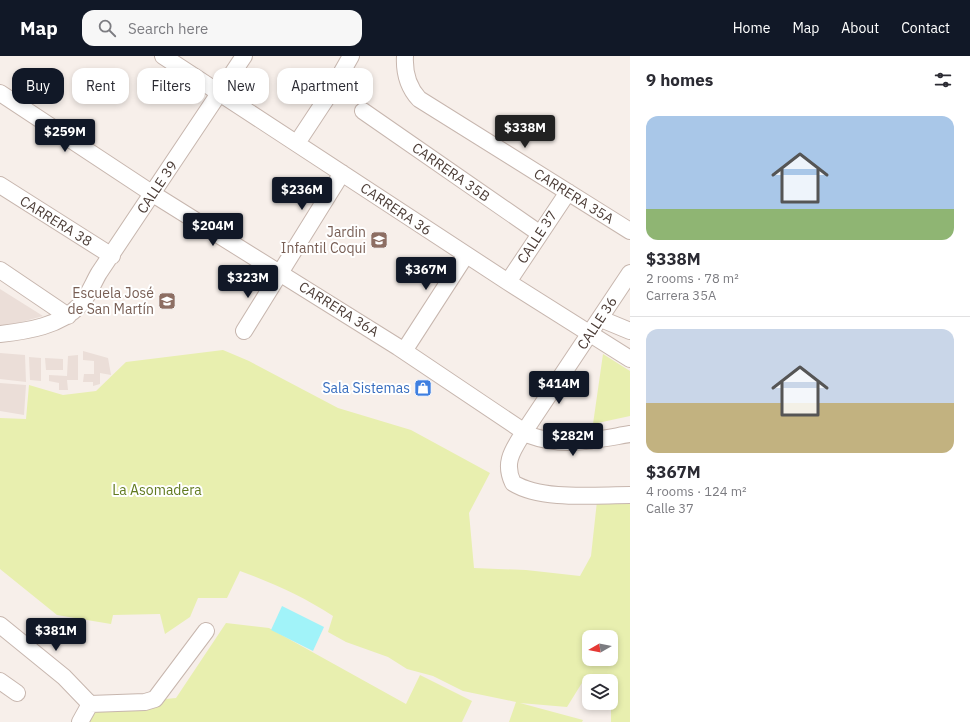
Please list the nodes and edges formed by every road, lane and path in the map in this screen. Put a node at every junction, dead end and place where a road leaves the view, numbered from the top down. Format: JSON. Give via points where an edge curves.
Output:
{"nodes":[{"id":1,"x":163,"y":56,"type":"edge"},
{"id":2,"x":244,"y":56,"type":"edge"},
{"id":3,"x":351,"y":56,"type":"edge"},
{"id":4,"x":405,"y":56,"type":"edge"},
{"id":5,"x":236,"y":68,"type":"edge"},
{"id":6,"x":213,"y":89,"type":"edge"},
{"id":7,"x":0,"y":93,"type":"edge"},
{"id":8,"x":213,"y":102,"type":"edge"},
{"id":9,"x":236,"y":104,"type":"edge"},
{"id":10,"x":363,"y":111,"type":"dead end"},
{"id":11,"x":297,"y":143,"type":"junction"},
{"id":12,"x":342,"y":173,"type":"junction"},
{"id":13,"x":0,"y":185,"type":"edge"},
{"id":14,"x":568,"y":192,"type":"junction"},
{"id":15,"x":153,"y":194,"type":"junction"},
{"id":16,"x":630,"y":231,"type":"edge"},
{"id":17,"x":539,"y":232,"type":"junction"},
{"id":18,"x":466,"y":254,"type":"junction"},
{"id":19,"x":112,"y":256,"type":"junction"},
{"id":20,"x":0,"y":270,"type":"edge"},
{"id":21,"x":281,"y":272,"type":"junction"},
{"id":22,"x":630,"y":273,"type":"edge"},
{"id":23,"x":508,"y":282,"type":"junction"},
{"id":24,"x":68,"y":316,"type":"junction"},
{"id":25,"x":601,"y":318,"type":"junction"},
{"id":26,"x":244,"y":331,"type":"dead end"},
{"id":27,"x":630,"y":332,"type":"edge"},
{"id":28,"x":591,"y":333,"type":"junction"},
{"id":29,"x":0,"y":334,"type":"edge"},
{"id":30,"x":404,"y":351,"type":"junction"},
{"id":31,"x":630,"y":359,"type":"edge"},
{"id":32,"x":524,"y":432,"type":"junction"},
{"id":33,"x":630,"y":434,"type":"edge"},
{"id":34,"x":630,"y":495,"type":"edge"},
{"id":35,"x":0,"y":625,"type":"edge"},
{"id":36,"x":206,"y":631,"type":"dead end"},
{"id":37,"x":0,"y":681,"type":"edge"},
{"id":38,"x":17,"y":693,"type":"dead end"},
{"id":39,"x":90,"y":704,"type":"junction"},
{"id":40,"x":80,"y":722,"type":"edge"}],
"edges":[{"from":1,"to":6,"type":"street","name":"CARRERA 36"},
{"from":2,"to":5,"type":"street","name":"CALLE 39"},
{"from":3,"to":11,"type":"street"},
{"from":4,"to":14,"type":"street","name":"CARRERA 35A","via":[[410,90],[419,99]]},
{"from":7,"to":15,"type":"street","name":"CARRERA 36A"},
{"from":8,"to":15,"type":"street","name":"CALLE 39"},
{"from":9,"to":11,"type":"street","name":"CARRERA 36"},
{"from":10,"to":17,"type":"street","name":"CARRERA 35B"},
{"from":11,"to":12,"type":"street","name":"CARRERA 36"},
{"from":12,"to":18,"type":"street","name":"CARRERA 36"},
{"from":12,"to":21,"type":"street"},
{"from":13,"to":19,"type":"street","name":"CARRERA 38"},
{"from":14,"to":16,"type":"street","name":"CARRERA 35A"},
{"from":14,"to":17,"type":"street","name":"CALLE 37"},
{"from":15,"to":19,"type":"street","name":"CALLE 39"},
{"from":15,"to":21,"type":"street","name":"CARRERA 36A"},
{"from":17,"to":23,"type":"street","name":"CALLE 37"},
{"from":18,"to":23,"type":"street","name":"CARRERA 36"},
{"from":18,"to":30,"type":"street"},
{"from":19,"to":24,"type":"street","name":"CALLE 39","via":[[81,304]]},
{"from":20,"to":24,"type":"street"},
{"from":21,"to":26,"type":"street"},
{"from":21,"to":30,"type":"street","name":"CARRERA 36A"},
{"from":22,"to":25,"type":"street","name":"CALLE 36"},
{"from":23,"to":28,"type":"street","name":"CARRERA 36"},
{"from":24,"to":29,"type":"street","via":[[33,329]]},
{"from":25,"to":27,"type":"street"},
{"from":25,"to":28,"type":"street","name":"CALLE 36"},
{"from":28,"to":31,"type":"street","name":"CARRERA 36"},
{"from":28,"to":32,"type":"street","name":"CALLE 36"},
{"from":30,"to":32,"type":"street","name":"CARRERA 36A"},
{"from":32,"to":33,"type":"street","name":"CARRERA 36A","via":[[544,441],[562,443]]},
{"from":32,"to":34,"type":"street","name":"CALLE 36","via":[[510,455],[508,470],[512,483],[530,490],[563,495]]},
{"from":35,"to":39,"type":"street","via":[[64,677]]},
{"from":36,"to":39,"type":"street","via":[[155,699],[145,702]]},
{"from":37,"to":38,"type":"street"},
{"from":39,"to":40,"type":"street"}]}
